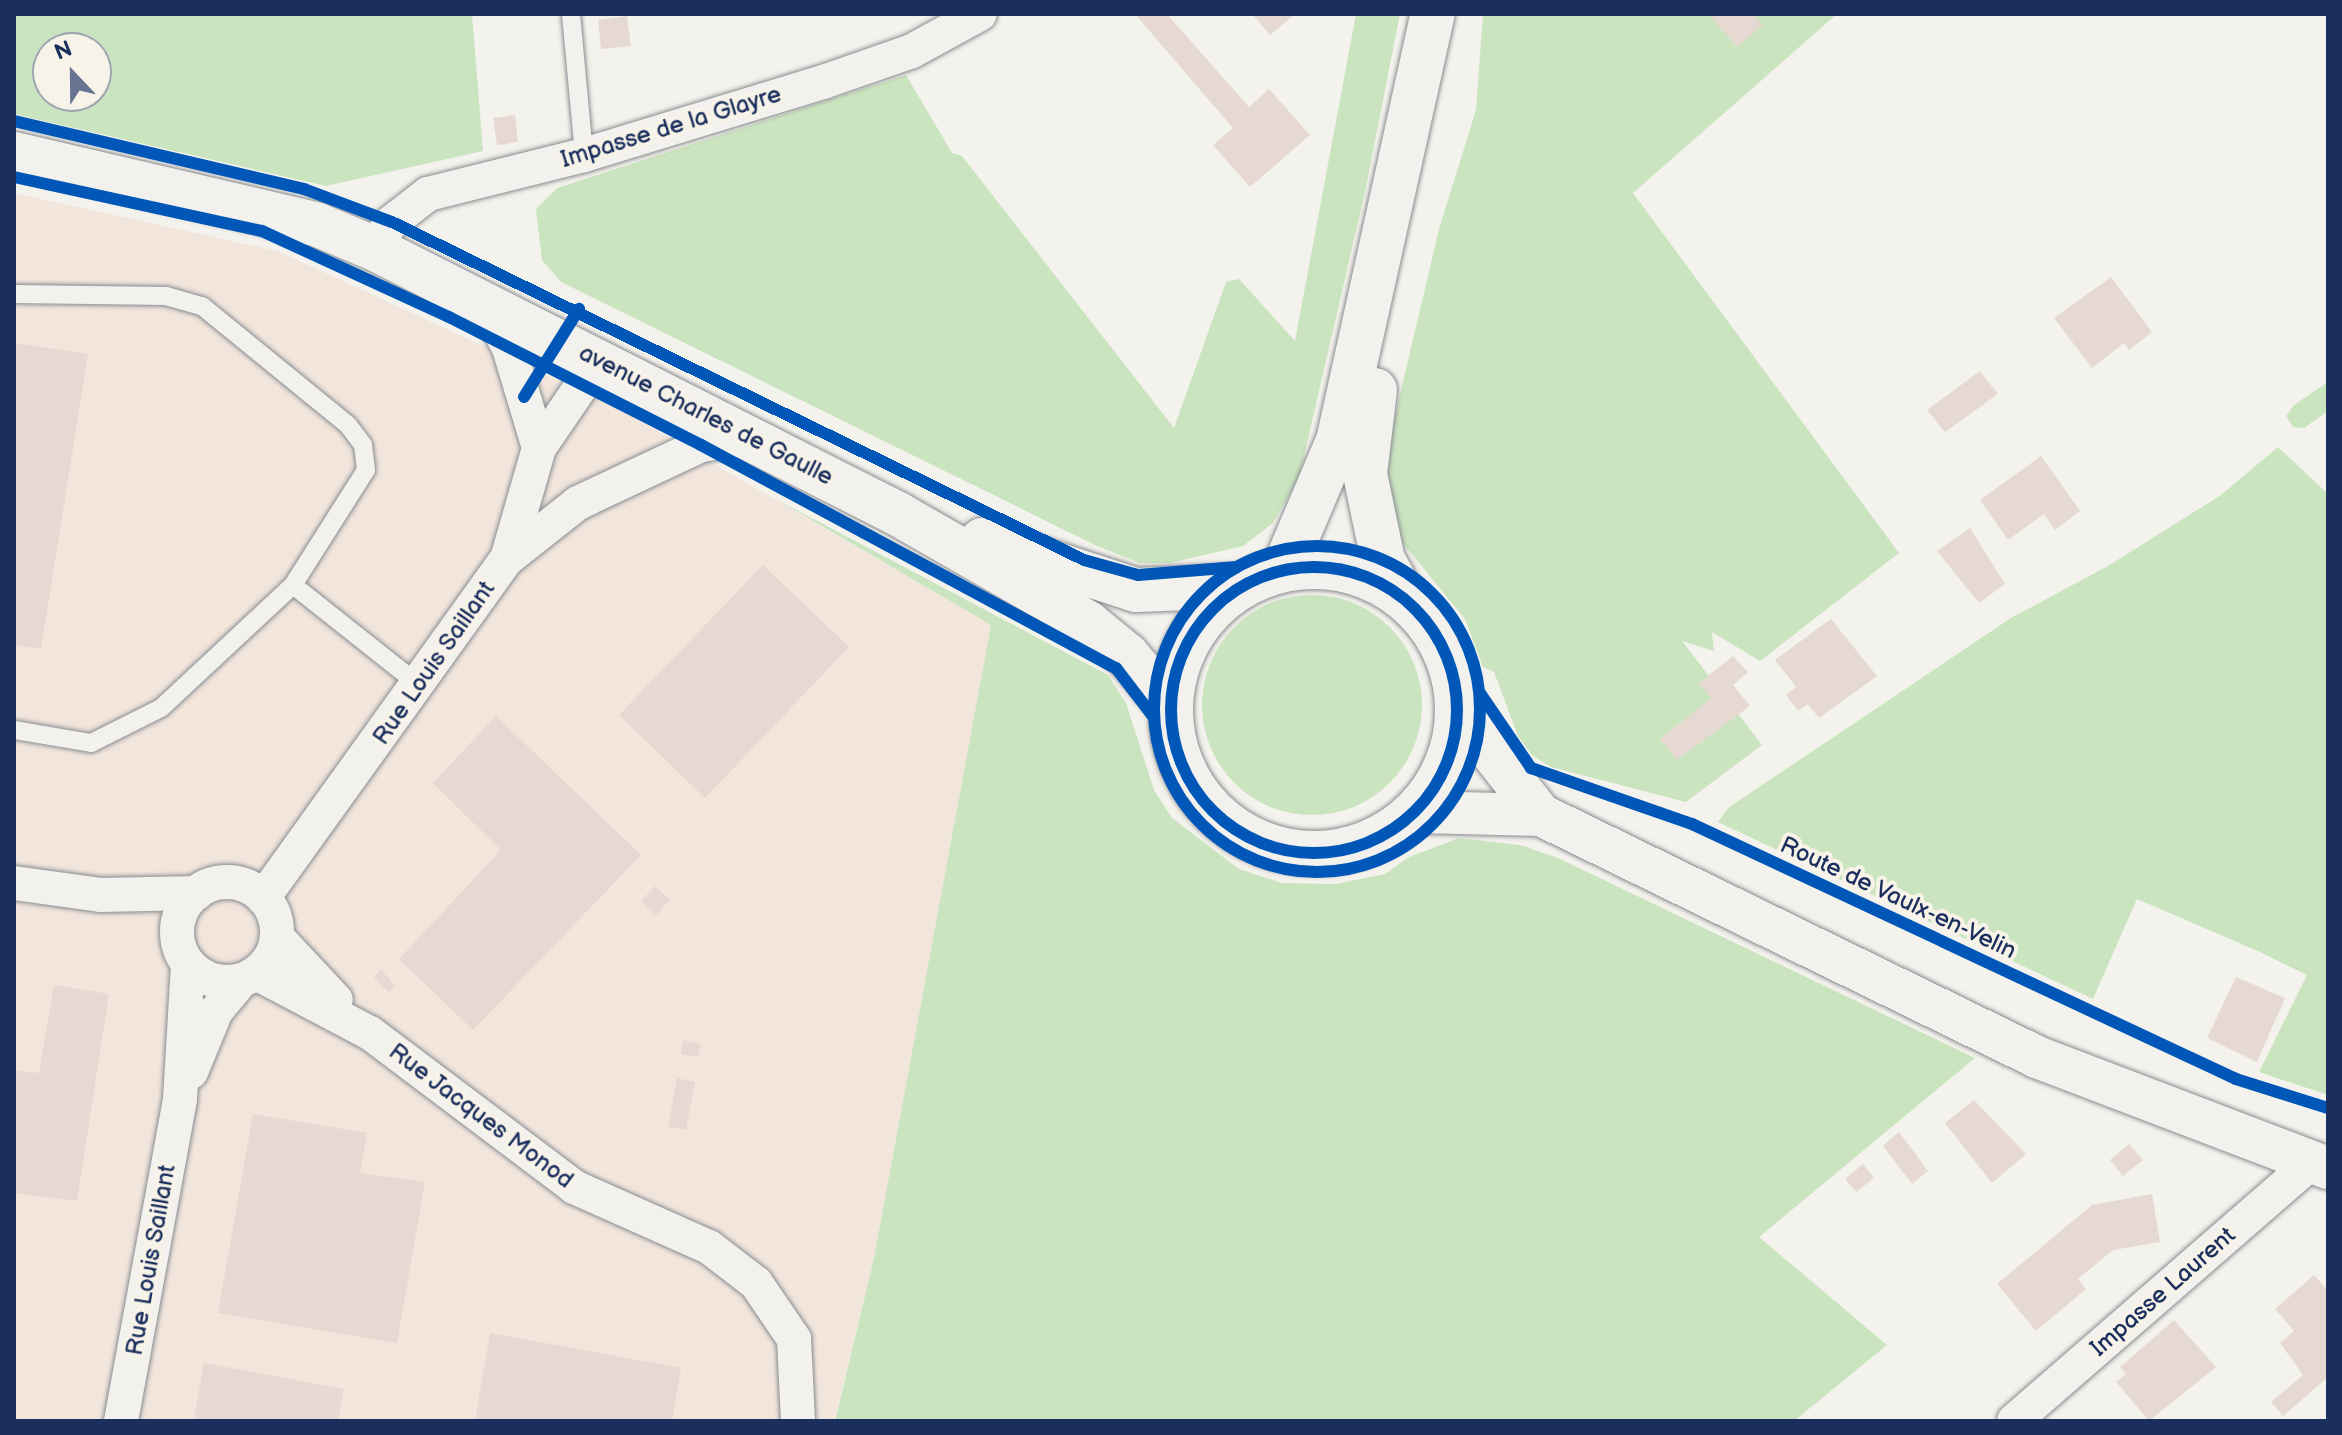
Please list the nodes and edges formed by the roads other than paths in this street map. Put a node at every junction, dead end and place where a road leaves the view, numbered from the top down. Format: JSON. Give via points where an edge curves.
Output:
{"nodes":[{"id":1,"x":571,"y":14,"type":"edge"},
{"id":2,"x":980,"y":14,"type":"edge"},
{"id":3,"x":1433,"y":14,"type":"edge"},
{"id":4,"x":14,"y":154,"type":"edge"},
{"id":5,"x":1404,"y":154,"type":"junction"},
{"id":6,"x":584,"y":155,"type":"junction"},
{"id":7,"x":373,"y":248,"type":"junction"},
{"id":8,"x":14,"y":294,"type":"edge"},
{"id":9,"x":485,"y":303,"type":"junction"},
{"id":10,"x":612,"y":367,"type":"junction"},
{"id":11,"x":751,"y":438,"type":"junction"},
{"id":12,"x":539,"y":448,"type":"junction"},
{"id":13,"x":898,"y":514,"type":"junction"},
{"id":14,"x":507,"y":559,"type":"junction"},
{"id":15,"x":1284,"y":568,"type":"junction"},
{"id":16,"x":293,"y":585,"type":"junction"},
{"id":17,"x":1240,"y":586,"type":"junction"},
{"id":18,"x":1403,"y":596,"type":"junction"},
{"id":19,"x":419,"y":685,"type":"junction"},
{"id":20,"x":1169,"y":705,"type":"junction"},
{"id":21,"x":1459,"y":712,"type":"junction"},
{"id":22,"x":14,"y":730,"type":"edge"},
{"id":23,"x":333,"y":807,"type":"junction"},
{"id":24,"x":1416,"y":812,"type":"junction"},
{"id":25,"x":1541,"y":815,"type":"junction"},
{"id":26,"x":232,"y":882,"type":"junction"},
{"id":27,"x":14,"y":883,"type":"edge"},
{"id":28,"x":197,"y":893,"type":"junction"},
{"id":29,"x":100,"y":895,"type":"junction"},
{"id":30,"x":263,"y":898,"type":"junction"},
{"id":31,"x":177,"y":924,"type":"junction"},
{"id":32,"x":277,"y":937,"type":"junction"},
{"id":33,"x":188,"y":964,"type":"junction"},
{"id":34,"x":249,"y":976,"type":"junction"},
{"id":35,"x":370,"y":1033,"type":"junction"},
{"id":36,"x":180,"y":1099,"type":"junction"},
{"id":37,"x":2320,"y":1165,"type":"edge"},
{"id":38,"x":121,"y":1421,"type":"edge"},
{"id":39,"x":798,"y":1421,"type":"edge"},
{"id":40,"x":2014,"y":1421,"type":"edge"}],
"edges":[{"from":1,"to":6,"type":"lane"},
{"from":2,"to":6,"type":"street","name":"Impasse de la Glayre","via":[[912,51]]},
{"from":3,"to":5,"type":"main road"},
{"from":4,"to":7,"type":"main road","name":"avenue Charles de Gaulle","via":[[318,225]]},
{"from":5,"to":15,"type":"main road","via":[[1338,441]]},
{"from":5,"to":18,"type":"main road","via":[[1365,474],[1383,560]]},
{"from":6,"to":7,"type":"street","name":"Impasse de la Glayre","via":[[428,194],[392,222]]},
{"from":7,"to":9,"type":"main road","name":"avenue Charles de Gaulle"},
{"from":8,"to":16,"type":"lane","via":[[166,296],[202,306],[348,425],[363,445],[366,470]]},
{"from":9,"to":10,"type":"main road","name":"avenue Charles de Gaulle"},
{"from":9,"to":12,"type":"street","via":[[509,348]]},
{"from":10,"to":11,"type":"main road","name":"avenue Charles de Gaulle"},
{"from":10,"to":12,"type":"street","name":"Rue Louis Saillant","via":[[582,385]]},
{"from":11,"to":13,"type":"main road","name":"avenue Charles de Gaulle"},
{"from":11,"to":14,"type":"street","name":"Rue Louis Saillant","via":[[701,445],[578,503]]},
{"from":12,"to":14,"type":"street","name":"Rue Louis Saillant"},
{"from":13,"to":17,"type":"main road","name":"avenue Charles de Gaulle","via":[[1136,590]]},
{"from":13,"to":20,"type":"main road","name":"avenue Charles de Gaulle","via":[[1088,623],[1127,655]]},
{"from":14,"to":19,"type":"street","name":"Rue Louis Saillant"},
{"from":15,"to":17,"type":"main road"},
{"from":15,"to":18,"type":"main road","via":[[1325,566],[1366,575]]},
{"from":16,"to":19,"type":"lane"},
{"from":16,"to":22,"type":"lane","via":[[193,682],[130,725],[91,743]]},
{"from":17,"to":20,"type":"main road","via":[[1203,617],[1179,658]]},
{"from":18,"to":21,"type":"main road","via":[[1445,647]]},
{"from":19,"to":23,"type":"street","name":"Rue Louis Saillant"},
{"from":20,"to":24,"type":"main road","via":[[1176,754],[1198,797],[1234,830],[1279,850],[1328,853],[1375,841]]},
{"from":21,"to":24,"type":"main road","via":[[1448,760]]},
{"from":21,"to":25,"type":"street"},
{"from":23,"to":26,"type":"street","name":"Rue Louis Saillant"},
{"from":23,"to":30,"type":"street","name":"Rue Louis Saillant"},
{"from":24,"to":25,"type":"street"},
{"from":25,"to":37,"type":"street","via":[[2037,1057]]},
{"from":26,"to":28,"type":"street"},
{"from":26,"to":30,"type":"street"},
{"from":27,"to":29,"type":"street"},
{"from":28,"to":29,"type":"street"},
{"from":28,"to":31,"type":"street"},
{"from":29,"to":31,"type":"street"},
{"from":30,"to":32,"type":"street"},
{"from":31,"to":33,"type":"street"},
{"from":32,"to":34,"type":"street","via":[[274,951]]},
{"from":32,"to":35,"type":"street","name":"Rue Jacques Monod"},
{"from":33,"to":34,"type":"street","via":[[212,980]]},
{"from":33,"to":36,"type":"street","name":"Rue Louis Saillant"},
{"from":34,"to":35,"type":"street","name":"Rue Jacques Monod"},
{"from":34,"to":36,"type":"street","name":"Rue Louis Saillant","via":[[216,1011]]},
{"from":35,"to":39,"type":"street","name":"Rue Jacques Monod","via":[[574,1187],[709,1247],[756,1283],[794,1339]]},
{"from":36,"to":38,"type":"street","name":"Rue Louis Saillant"},
{"from":37,"to":40,"type":"street","name":"Impasse Laurent"}]}
